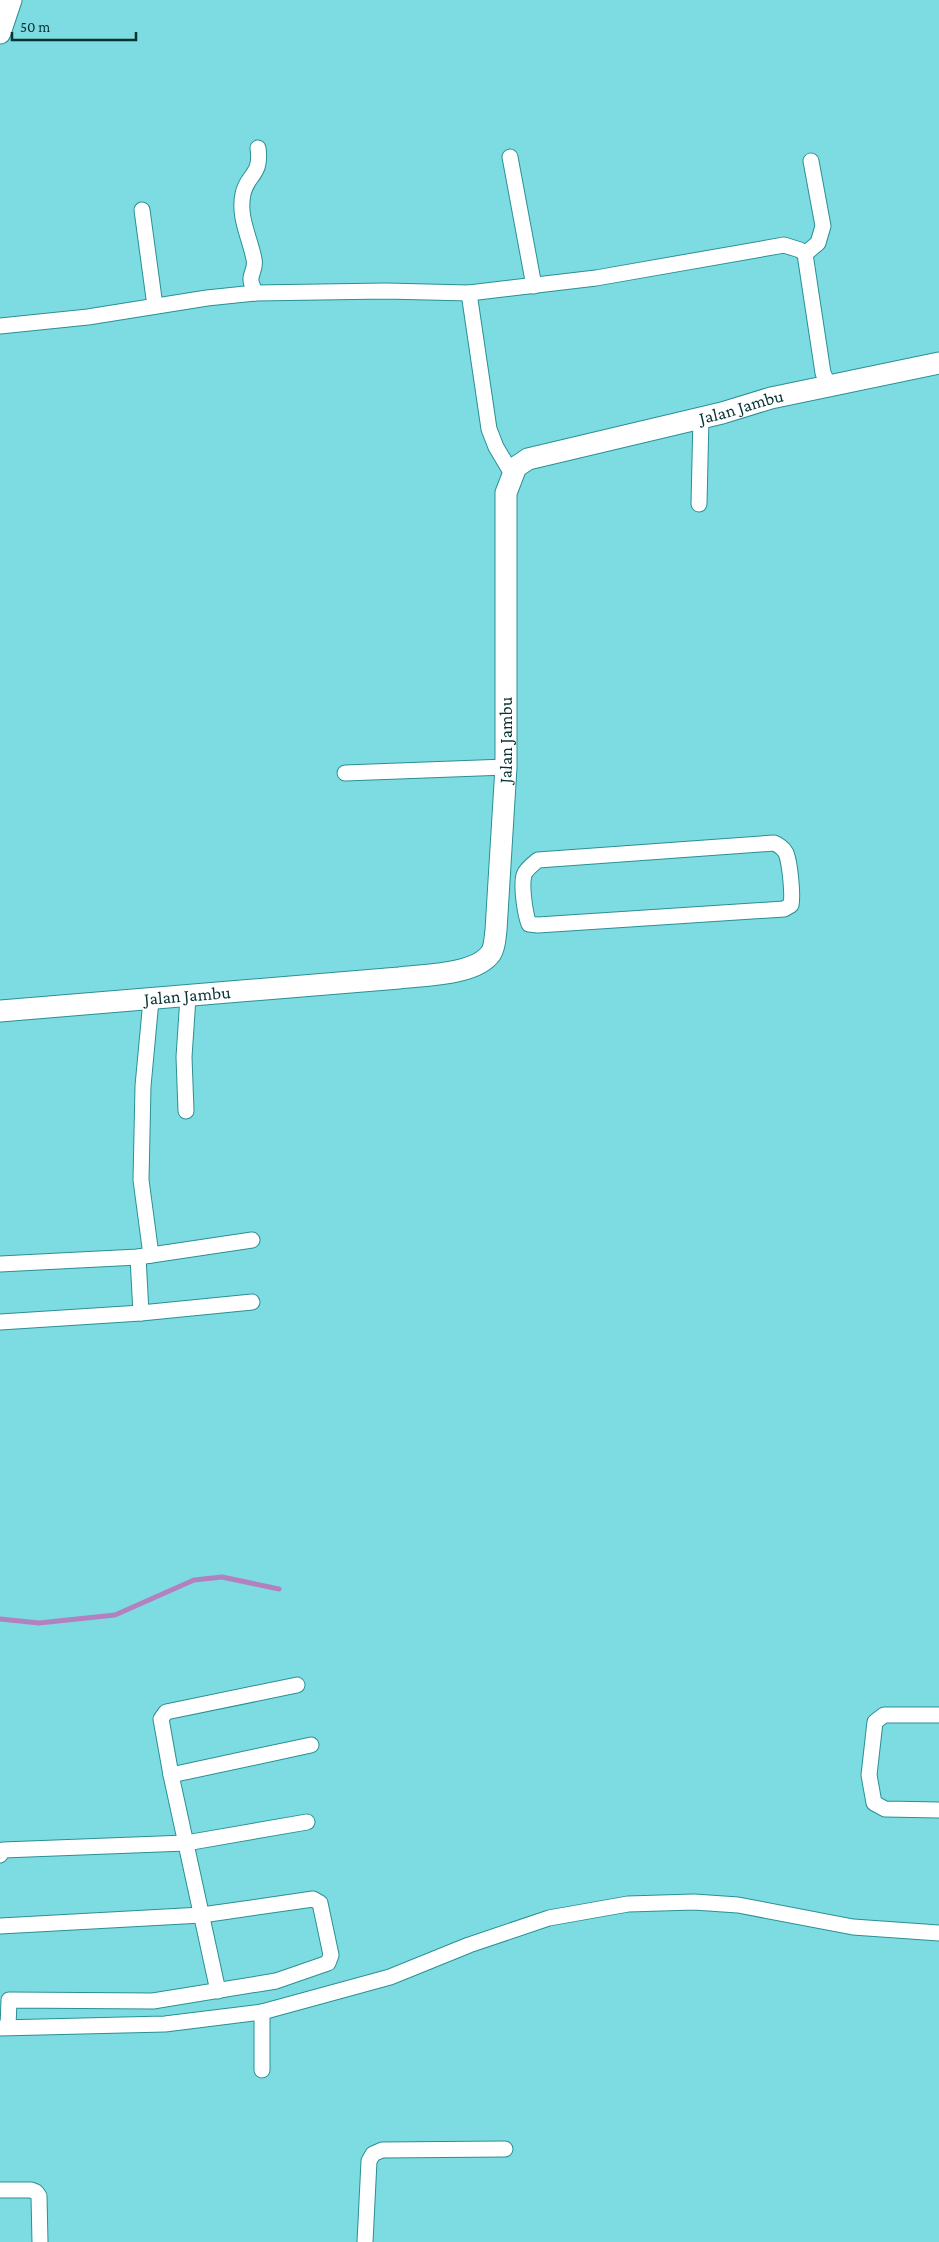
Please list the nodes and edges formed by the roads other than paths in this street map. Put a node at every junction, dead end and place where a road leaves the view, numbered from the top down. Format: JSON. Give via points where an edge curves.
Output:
{"nodes":[{"id":1,"x":12,"y":0,"type":"edge"},
{"id":2,"x":0,"y":33,"type":"edge"},
{"id":3,"x":258,"y":148,"type":"dead end"},
{"id":4,"x":510,"y":157,"type":"dead end"},
{"id":5,"x":811,"y":161,"type":"dead end"},
{"id":6,"x":142,"y":210,"type":"dead end"},
{"id":7,"x":804,"y":254,"type":"junction"},
{"id":8,"x":534,"y":286,"type":"junction"},
{"id":9,"x":255,"y":293,"type":"junction"},
{"id":10,"x":469,"y":293,"type":"junction"},
{"id":11,"x":155,"y":306,"type":"junction"},
{"id":12,"x":0,"y":326,"type":"edge"},
{"id":13,"x":939,"y":363,"type":"edge"},
{"id":14,"x":829,"y":386,"type":"junction"},
{"id":15,"x":701,"y":417,"type":"junction"},
{"id":16,"x":512,"y":474,"type":"junction"},
{"id":17,"x":699,"y":504,"type":"dead end"},
{"id":18,"x":506,"y":767,"type":"junction"},
{"id":19,"x":344,"y":773,"type":"dead end"},
{"id":20,"x":524,"y":876,"type":"junction"},
{"id":21,"x":500,"y":877,"type":"junction"},
{"id":22,"x":188,"y":997,"type":"junction"},
{"id":23,"x":151,"y":1000,"type":"junction"},
{"id":24,"x":0,"y":1011,"type":"edge"},
{"id":25,"x":186,"y":1111,"type":"dead end"},
{"id":26,"x":252,"y":1240,"type":"dead end"},
{"id":27,"x":144,"y":1256,"type":"junction"},
{"id":28,"x":0,"y":1264,"type":"edge"},
{"id":29,"x":252,"y":1302,"type":"dead end"},
{"id":30,"x":141,"y":1313,"type":"junction"},
{"id":31,"x":0,"y":1322,"type":"edge"},
{"id":32,"x":297,"y":1685,"type":"dead end"},
{"id":33,"x":939,"y":1714,"type":"edge"},
{"id":34,"x":310,"y":1745,"type":"dead end"},
{"id":35,"x":171,"y":1775,"type":"junction"},
{"id":36,"x":939,"y":1810,"type":"edge"},
{"id":37,"x":308,"y":1822,"type":"dead end"},
{"id":38,"x":186,"y":1843,"type":"junction"},
{"id":39,"x":0,"y":1855,"type":"edge"},
{"id":40,"x":202,"y":1915,"type":"junction"},
{"id":41,"x":0,"y":1926,"type":"edge"},
{"id":42,"x":939,"y":1934,"type":"edge"},
{"id":43,"x":218,"y":1991,"type":"junction"},
{"id":44,"x":4,"y":1998,"type":"edge"},
{"id":45,"x":262,"y":2012,"type":"junction"},
{"id":46,"x":4,"y":2027,"type":"edge"},
{"id":47,"x":262,"y":2070,"type":"dead end"},
{"id":48,"x":505,"y":2149,"type":"dead end"},
{"id":49,"x":0,"y":2190,"type":"edge"},
{"id":50,"x":40,"y":2242,"type":"edge"},
{"id":51,"x":365,"y":2242,"type":"edge"}],
"edges":[{"from":1,"to":2,"type":"street"},
{"from":3,"to":9,"type":"street","via":[[257,170],[245,187],[241,202],[254,260],[250,278]]},
{"from":4,"to":8,"type":"street"},
{"from":5,"to":7,"type":"street","via":[[823,226],[818,243]]},
{"from":6,"to":11,"type":"street"},
{"from":7,"to":8,"type":"street","via":[[784,245]]},
{"from":7,"to":14,"type":"street","via":[[823,373]]},
{"from":8,"to":10,"type":"street"},
{"from":9,"to":10,"type":"street"},
{"from":9,"to":11,"type":"street"},
{"from":10,"to":16,"type":"street","via":[[489,429]]},
{"from":11,"to":12,"type":"street"},
{"from":13,"to":14,"type":"street","name":"Jalan Jambu"},
{"from":14,"to":15,"type":"street","name":"Jalan Jambu"},
{"from":15,"to":16,"type":"street","name":"Jalan Jambu","via":[[528,459]]},
{"from":15,"to":17,"type":"street"},
{"from":16,"to":18,"type":"street","name":"Jalan Jambu","via":[[506,493],[505,517],[508,618]]},
{"from":18,"to":19,"type":"street"},
{"from":18,"to":21,"type":"street","name":"Jalan Jambu"},
{"from":20,"to":20,"type":"street","via":[[538,860],[774,843],[786,854],[792,898],[784,909],[538,925],[530,924],[525,915]]},
{"from":20,"to":21,"type":"street"},
{"from":21,"to":22,"type":"street","name":"Jalan Jambu","via":[[492,951],[471,967],[400,978]]},
{"from":22,"to":23,"type":"street","name":"Jalan Jambu"},
{"from":22,"to":25,"type":"street","via":[[184,1057]]},
{"from":23,"to":24,"type":"street","name":"Jalan Jambu"},
{"from":23,"to":27,"type":"street","via":[[143,1086],[141,1180]]},
{"from":26,"to":27,"type":"street"},
{"from":27,"to":28,"type":"street"},
{"from":27,"to":30,"type":"street"},
{"from":29,"to":30,"type":"street"},
{"from":30,"to":31,"type":"street"},
{"from":32,"to":35,"type":"street","via":[[164,1713],[161,1720]]},
{"from":33,"to":36,"type":"street","via":[[884,1716],[875,1722],[869,1774],[874,1803],[885,1809]]},
{"from":34,"to":35,"type":"street"},
{"from":35,"to":38,"type":"street"},
{"from":37,"to":38,"type":"street"},
{"from":38,"to":39,"type":"street","via":[[3,1850]]},
{"from":38,"to":40,"type":"street"},
{"from":40,"to":41,"type":"street"},
{"from":40,"to":43,"type":"street"},
{"from":40,"to":43,"type":"street","via":[[313,1899],[320,1902],[324,1914],[331,1954],[328,1963],[276,1982]]},
{"from":42,"to":45,"type":"street","via":[[853,1927],[738,1906],[694,1902],[628,1904],[549,1918],[469,1945],[390,1977]]},
{"from":43,"to":44,"type":"street","via":[[153,2001]]},
{"from":44,"to":46,"type":"street"},
{"from":45,"to":46,"type":"street","via":[[165,2024]]},
{"from":45,"to":47,"type":"street"},
{"from":48,"to":51,"type":"street","via":[[382,2150],[373,2154],[369,2161]]},
{"from":49,"to":50,"type":"street","via":[[36,2192],[39,2196]]}]}
